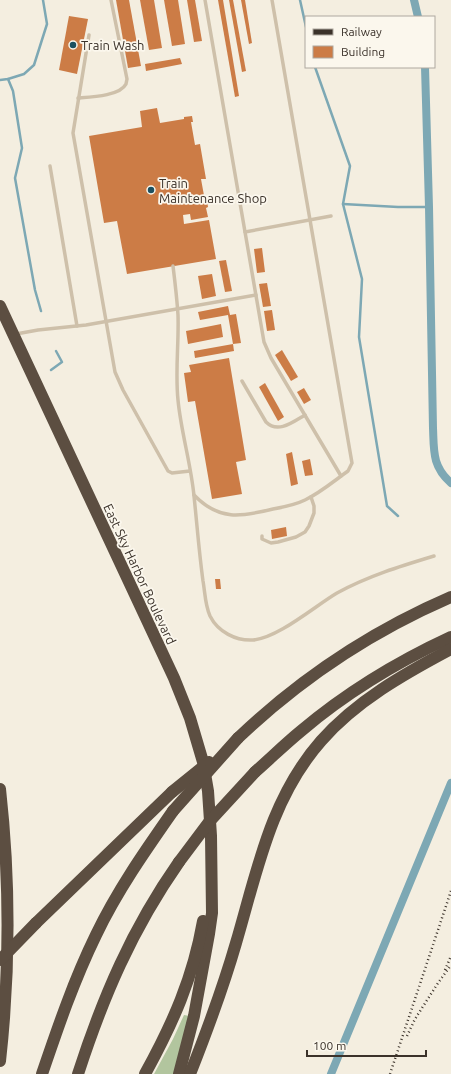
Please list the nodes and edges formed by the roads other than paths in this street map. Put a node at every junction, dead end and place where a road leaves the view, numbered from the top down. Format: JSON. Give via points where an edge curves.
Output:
{"nodes":[{"id":1,"x":111,"y":0,"type":"edge"},
{"id":2,"x":205,"y":0,"type":"edge"},
{"id":3,"x":272,"y":0,"type":"edge"},
{"id":4,"x":89,"y":35,"type":"dead end"},
{"id":5,"x":78,"y":98,"type":"junction"},
{"id":6,"x":50,"y":166,"type":"dead end"},
{"id":7,"x":331,"y":216,"type":"dead end"},
{"id":8,"x":310,"y":220,"type":"junction"},
{"id":9,"x":245,"y":232,"type":"junction"},
{"id":10,"x":173,"y":266,"type":"dead end"},
{"id":11,"x":256,"y":295,"type":"junction"},
{"id":12,"x":0,"y":297,"type":"edge"},
{"id":13,"x":0,"y":306,"type":"edge"},
{"id":14,"x":177,"y":309,"type":"junction"},
{"id":15,"x":106,"y":322,"type":"junction"},
{"id":16,"x":77,"y":326,"type":"junction"},
{"id":17,"x":10,"y":330,"type":"junction"},
{"id":18,"x":242,"y":381,"type":"dead end"},
{"id":19,"x":305,"y":415,"type":"junction"},
{"id":20,"x":190,"y":471,"type":"junction"},
{"id":21,"x":341,"y":476,"type":"junction"},
{"id":22,"x":194,"y":495,"type":"junction"},
{"id":23,"x":311,"y":497,"type":"junction"},
{"id":24,"x":262,"y":536,"type":"dead end"},
{"id":25,"x":434,"y":556,"type":"dead end"},
{"id":26,"x":451,"y":597,"type":"edge"},
{"id":27,"x":451,"y":637,"type":"edge"},
{"id":28,"x":451,"y":649,"type":"edge"},
{"id":29,"x":238,"y":738,"type":"junction"},
{"id":30,"x":0,"y":789,"type":"edge"},
{"id":31,"x":211,"y":866,"type":"junction"},
{"id":32,"x":0,"y":960,"type":"edge"},
{"id":33,"x":0,"y":1061,"type":"edge"},
{"id":34,"x":42,"y":1074,"type":"edge"},
{"id":35,"x":78,"y":1074,"type":"edge"},
{"id":36,"x":145,"y":1074,"type":"edge"},
{"id":37,"x":179,"y":1074,"type":"edge"},
{"id":38,"x":190,"y":1074,"type":"edge"}],
"edges":[{"from":1,"to":5,"type":"lane","via":[[126,84],[120,91],[112,94]]},
{"from":2,"to":9,"type":"lane"},
{"from":3,"to":8,"type":"lane"},
{"from":4,"to":5,"type":"lane"},
{"from":5,"to":15,"type":"lane","via":[[73,133]]},
{"from":6,"to":16,"type":"lane"},
{"from":7,"to":8,"type":"lane"},
{"from":8,"to":9,"type":"lane"},
{"from":8,"to":21,"type":"lane","via":[[352,461],[349,469]]},
{"from":9,"to":11,"type":"lane"},
{"from":10,"to":14,"type":"lane"},
{"from":11,"to":14,"type":"lane"},
{"from":11,"to":19,"type":"lane","via":[[267,350]]},
{"from":12,"to":17,"type":"highway"},
{"from":13,"to":17,"type":"highway","name":"East Sky Harbor Boulevard"},
{"from":14,"to":15,"type":"lane"},
{"from":14,"to":20,"type":"lane","via":[[178,400]]},
{"from":15,"to":16,"type":"lane"},
{"from":15,"to":20,"type":"lane","via":[[116,374],[144,428],[170,472]]},
{"from":16,"to":17,"type":"lane"},
{"from":17,"to":31,"type":"highway","name":"East Sky Harbor Boulevard","via":[[185,705],[203,762],[208,791]]},
{"from":18,"to":19,"type":"lane","via":[[269,425],[286,426]]},
{"from":19,"to":21,"type":"lane"},
{"from":20,"to":22,"type":"lane"},
{"from":21,"to":23,"type":"lane"},
{"from":22,"to":23,"type":"lane","via":[[214,511],[235,516],[296,504]]},
{"from":22,"to":25,"type":"lane","via":[[208,609],[218,627],[237,638],[251,640],[266,637],[337,593],[392,569]]},
{"from":23,"to":24,"type":"lane","via":[[314,513],[305,532],[271,543],[262,539]]},
{"from":26,"to":29,"type":"highway","via":[[384,630],[328,665],[286,696]]},
{"from":27,"to":35,"type":"highway","bridge":true,"via":[[394,666],[335,704],[255,772],[214,816],[179,862],[144,916],[118,966]]},
{"from":28,"to":38,"type":"highway","via":[[405,675],[346,716],[321,741],[290,783],[268,833],[228,972]]},
{"from":29,"to":32,"type":"highway","bridge":true,"via":[[172,792]]},
{"from":29,"to":34,"type":"highway","bridge":true,"via":[[174,811],[128,876],[96,934],[72,987]]},
{"from":30,"to":33,"type":"highway","via":[[7,929]]},
{"from":31,"to":36,"type":"highway","via":[[202,925],[190,976],[171,1024]]},
{"from":31,"to":37,"type":"highway","via":[[212,913],[207,948],[194,1016]]}]}
